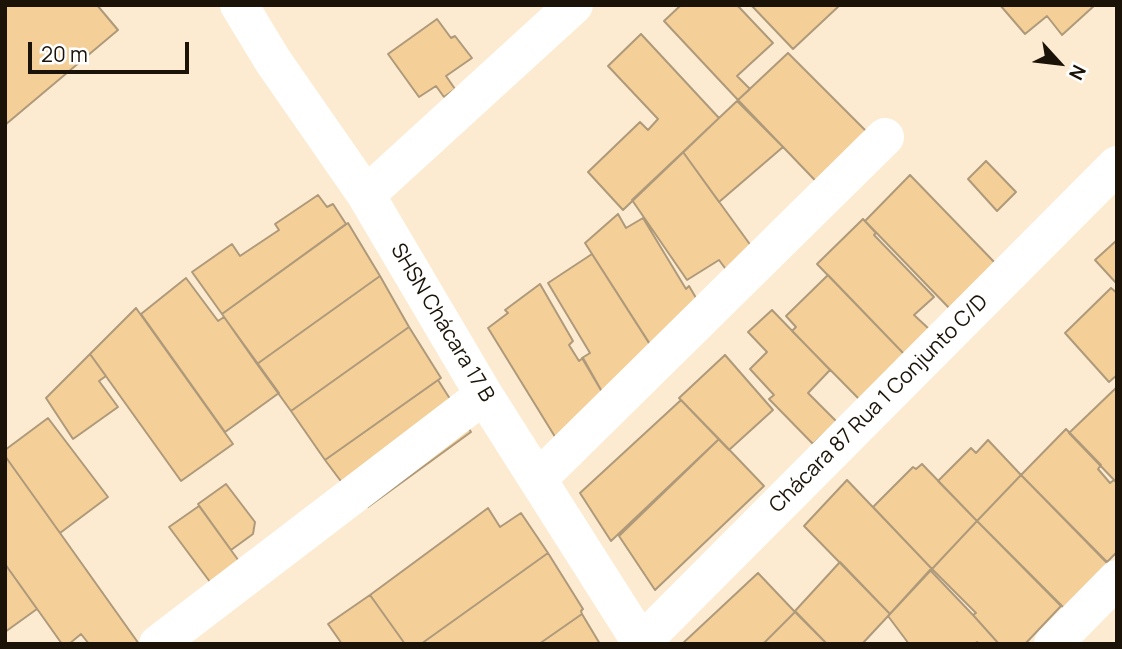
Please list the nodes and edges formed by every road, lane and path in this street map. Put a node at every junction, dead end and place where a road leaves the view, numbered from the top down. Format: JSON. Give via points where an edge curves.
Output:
{"nodes":[{"id":1,"x":239,"y":5,"type":"edge"},
{"id":2,"x":574,"y":5,"type":"edge"},
{"id":3,"x":885,"y":137,"type":"dead end"},
{"id":4,"x":1117,"y":165,"type":"edge"},
{"id":5,"x":366,"y":195,"type":"junction"},
{"id":6,"x":484,"y":395,"type":"junction"},
{"id":7,"x":538,"y":479,"type":"junction"},
{"id":8,"x":1117,"y":579,"type":"edge"},
{"id":9,"x":642,"y":643,"type":"edge"},
{"id":10,"x":158,"y":644,"type":"edge"},
{"id":11,"x":1053,"y":644,"type":"edge"}],
"edges":[{"from":1,"to":5,"type":"street","name":"SHSN Chácara 17 B"},
{"from":2,"to":5,"type":"street"},
{"from":3,"to":7,"type":"street"},
{"from":4,"to":9,"type":"street","name":"Chácara 87 Rua 1 Conjunto C/D"},
{"from":5,"to":6,"type":"street","name":"SHSN Chácara 17 B"},
{"from":6,"to":7,"type":"street","name":"SHSN Chácara 17 B"},
{"from":6,"to":10,"type":"street"},
{"from":7,"to":9,"type":"street","name":"SHSN Chácara 17 B"},
{"from":8,"to":11,"type":"street"}]}
